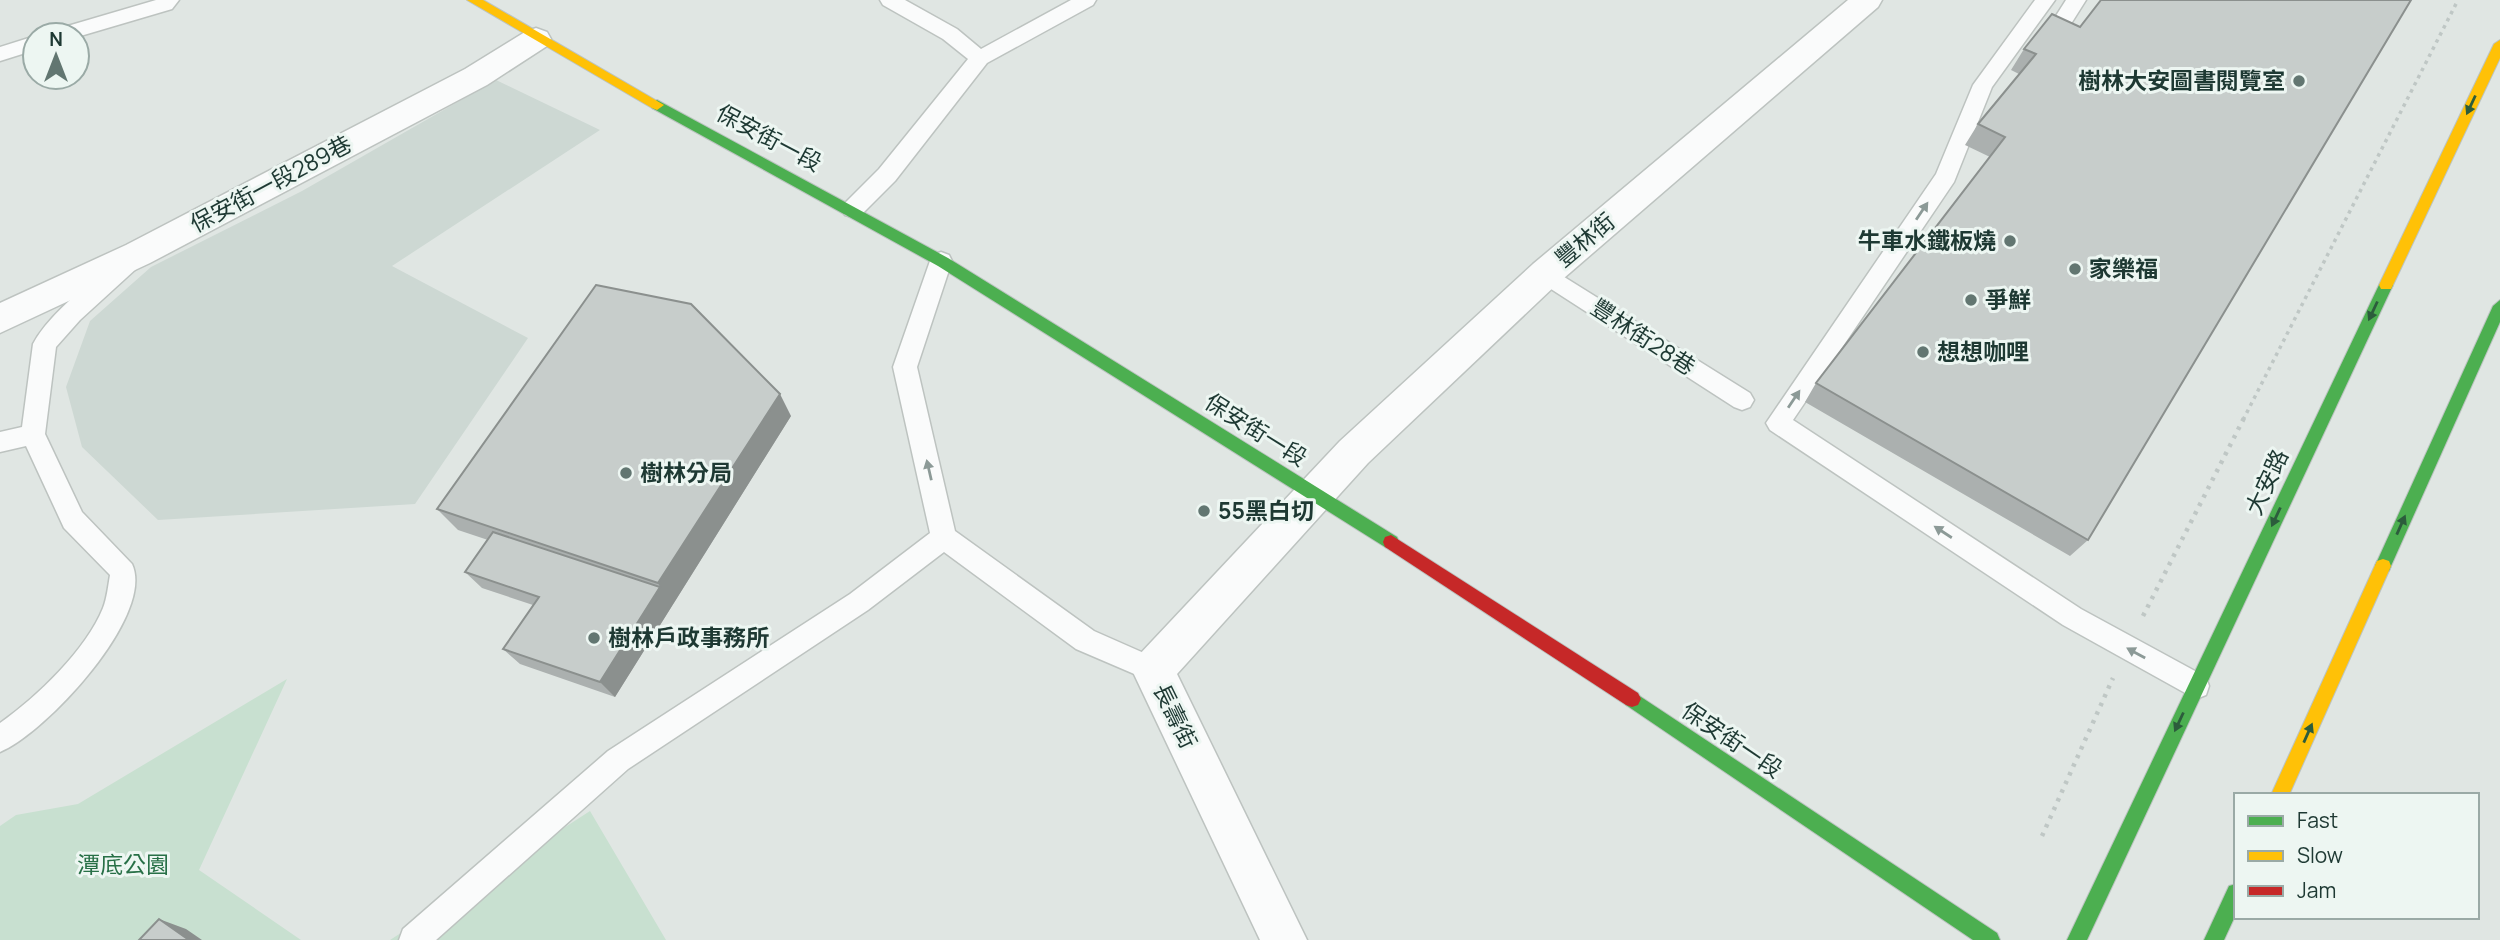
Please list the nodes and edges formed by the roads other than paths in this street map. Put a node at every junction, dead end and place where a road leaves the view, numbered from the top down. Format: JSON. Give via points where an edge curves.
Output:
{"nodes":[{"id":1,"x":169,"y":0,"type":"edge"},
{"id":2,"x":473,"y":0,"type":"edge"},
{"id":3,"x":890,"y":0,"type":"edge"},
{"id":4,"x":1086,"y":0,"type":"edge"},
{"id":5,"x":1867,"y":0,"type":"edge"},
{"id":6,"x":2045,"y":0,"type":"edge"},
{"id":7,"x":2077,"y":0,"type":"edge"},
{"id":8,"x":91,"y":26,"type":"edge"},
{"id":9,"x":536,"y":39,"type":"junction"},
{"id":10,"x":2050,"y":41,"type":"edge"},
{"id":11,"x":2500,"y":44,"type":"edge"},
{"id":12,"x":21,"y":47,"type":"edge"},
{"id":13,"x":0,"y":54,"type":"edge"},
{"id":14,"x":980,"y":58,"type":"junction"},
{"id":15,"x":853,"y":209,"type":"junction"},
{"id":16,"x":138,"y":254,"type":"junction"},
{"id":17,"x":941,"y":261,"type":"junction"},
{"id":18,"x":1545,"y":274,"type":"junction"},
{"id":19,"x":2499,"y":314,"type":"edge"},
{"id":20,"x":0,"y":319,"type":"edge"},
{"id":21,"x":1742,"y":400,"type":"dead end"},
{"id":22,"x":33,"y":434,"type":"junction"},
{"id":23,"x":0,"y":442,"type":"edge"},
{"id":24,"x":1316,"y":493,"type":"junction"},
{"id":25,"x":944,"y":537,"type":"junction"},
{"id":26,"x":1153,"y":670,"type":"junction"},
{"id":27,"x":2196,"y":686,"type":"junction"},
{"id":28,"x":0,"y":739,"type":"edge"},
{"id":29,"x":2281,"y":793,"type":"edge"},
{"id":30,"x":2234,"y":897,"type":"edge"},
{"id":31,"x":414,"y":940,"type":"edge"},
{"id":32,"x":1284,"y":940,"type":"edge"},
{"id":33,"x":1990,"y":940,"type":"edge"},
{"id":34,"x":2077,"y":940,"type":"edge"},
{"id":35,"x":2214,"y":940,"type":"edge"}],
"edges":[{"from":1,"to":8,"type":"lane"},
{"from":2,"to":9,"type":"street","name":"保安街一段"},
{"from":3,"to":14,"type":"lane","via":[[950,34]]},
{"from":4,"to":14,"type":"lane"},
{"from":5,"to":18,"type":"street","name":"豐林街"},
{"from":27,"to":6,"type":"lane","one_way":true,"via":[[2072,617],[1778,423],[1821,371],[1946,176],[1983,85]]},
{"from":7,"to":10,"type":"lane"},
{"from":9,"to":15,"type":"street","name":"保安街一段"},
{"from":9,"to":16,"type":"street","name":"保安街一段289巷","via":[[476,77]]},
{"from":11,"to":27,"type":"street","name":"大安路","one_way":true},
{"from":12,"to":13,"type":"lane"},
{"from":14,"to":15,"type":"lane","via":[[887,175]]},
{"from":15,"to":17,"type":"street","name":"保安街一段"},
{"from":16,"to":20,"type":"street","name":"保安街一段289巷"},
{"from":16,"to":22,"type":"lane","via":[[45,344]]},
{"from":17,"to":24,"type":"street","name":"保安街一段"},
{"from":25,"to":17,"type":"lane","one_way":true,"via":[[905,367]]},
{"from":18,"to":21,"type":"lane","name":"豐林街28巷"},
{"from":18,"to":24,"type":"street","name":"豐林街"},
{"from":29,"to":19,"type":"street","one_way":true},
{"from":22,"to":23,"type":"lane"},
{"from":22,"to":28,"type":"lane","via":[[73,520],[123,572],[114,613],[77,670]]},
{"from":24,"to":26,"type":"street","name":"長壽街"},
{"from":24,"to":33,"type":"street","name":"保安街一段"},
{"from":25,"to":26,"type":"lane","via":[[1086,640]]},
{"from":25,"to":31,"type":"lane","via":[[859,602],[618,760]]},
{"from":26,"to":32,"type":"street","name":"長壽街"},
{"from":27,"to":34,"type":"street","name":"大安路","one_way":true},
{"from":30,"to":35,"type":"street"}]}
